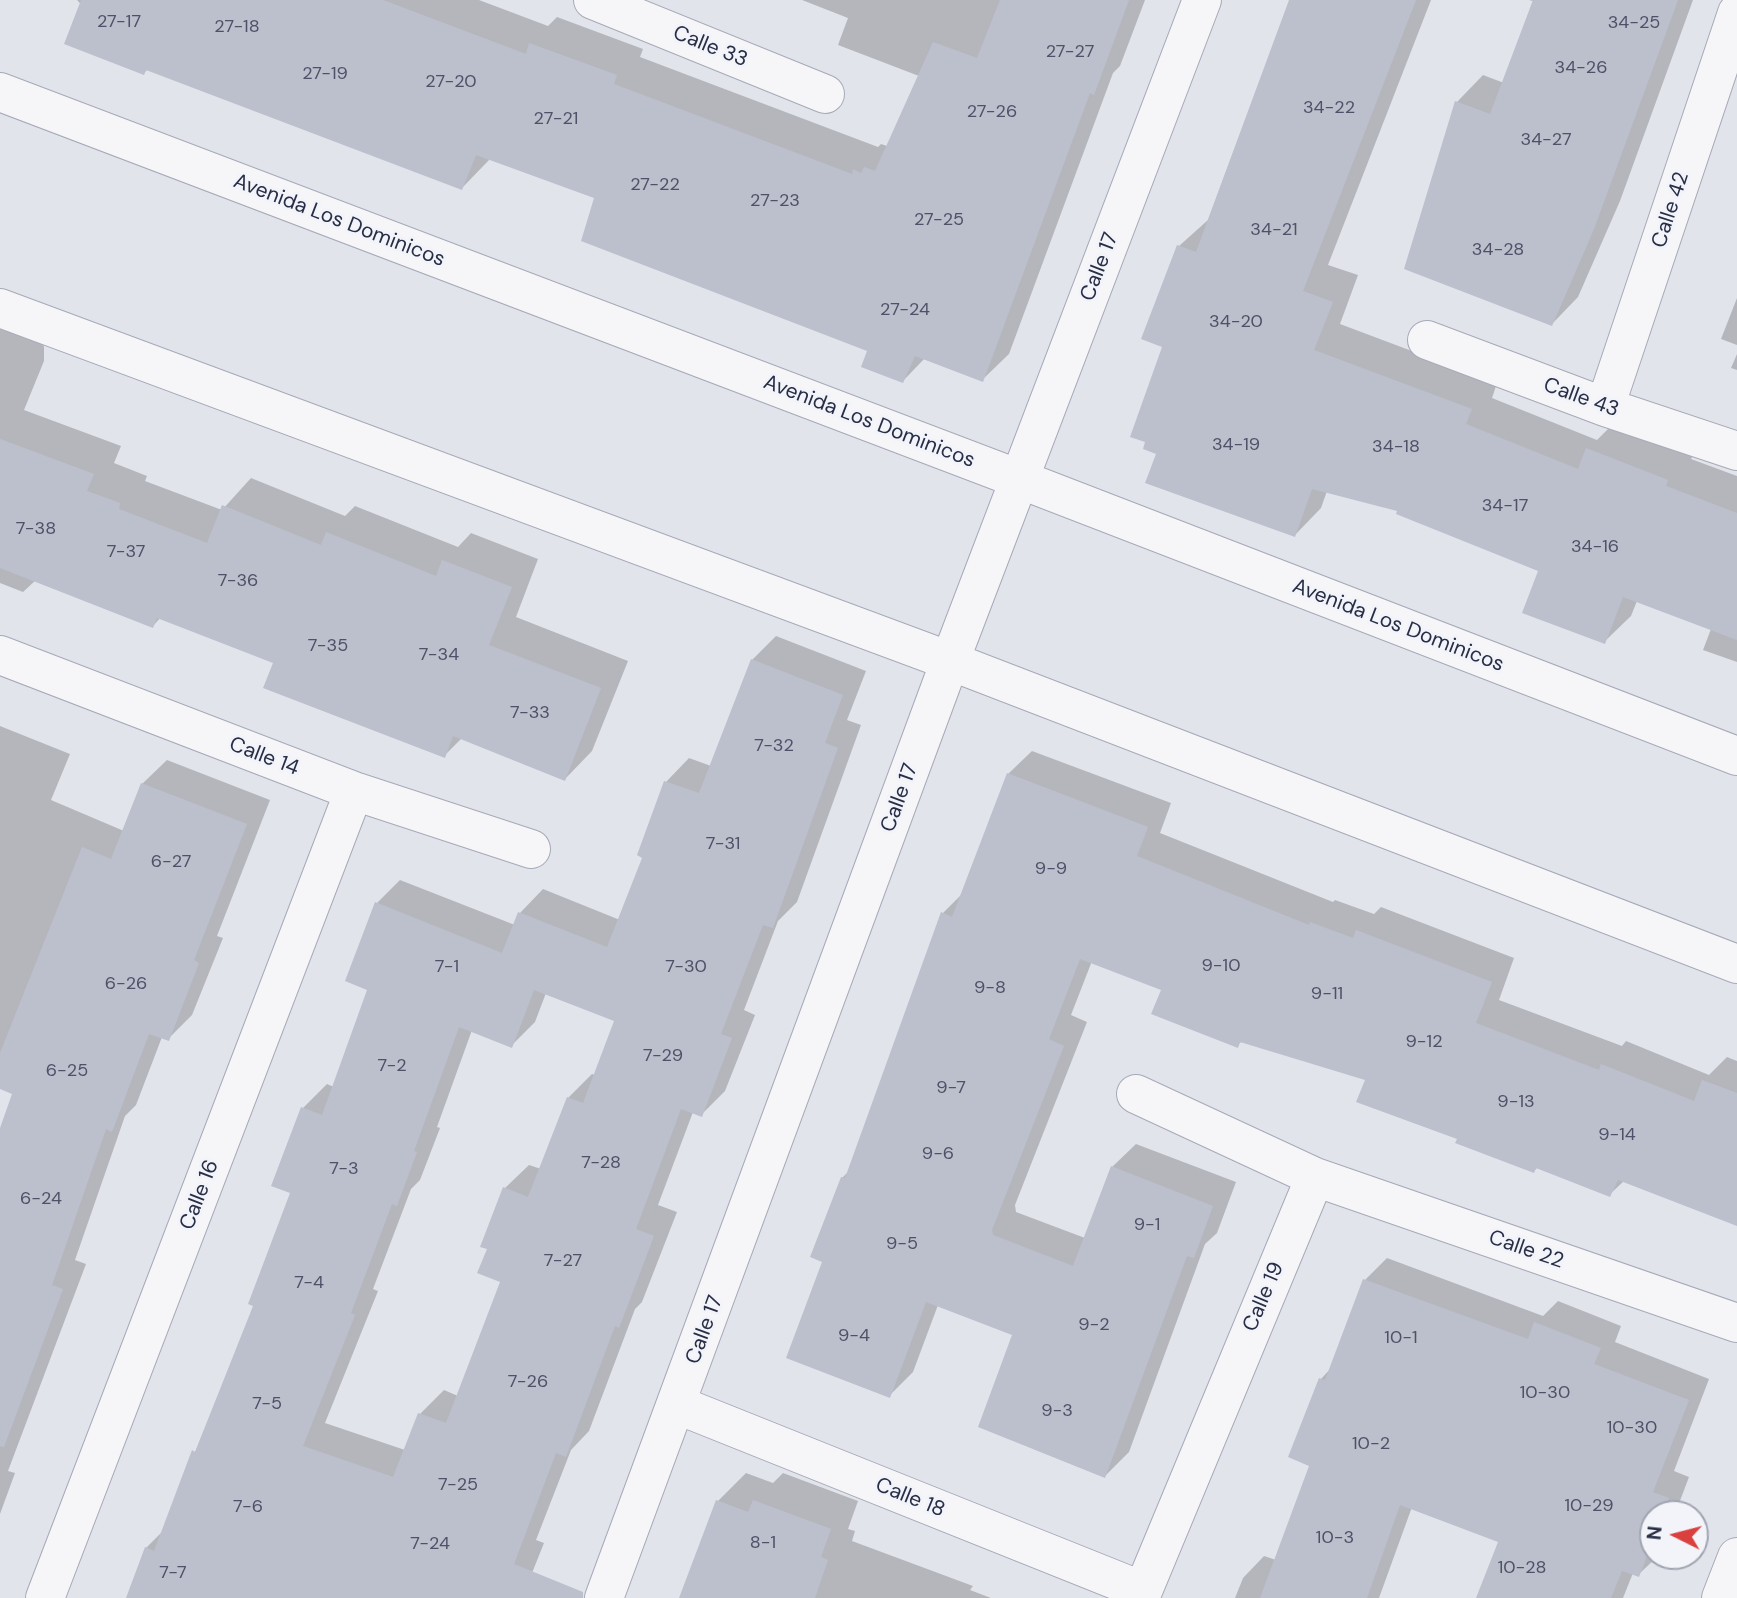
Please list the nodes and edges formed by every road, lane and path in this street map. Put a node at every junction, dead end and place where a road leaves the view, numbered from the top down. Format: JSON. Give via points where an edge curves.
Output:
{"nodes":[{"id":1,"x":593,"y":0,"type":"edge"},
{"id":2,"x":1202,"y":0,"type":"edge"},
{"id":3,"x":650,"y":10,"type":"edge"},
{"id":4,"x":1737,"y":13,"type":"edge"},
{"id":5,"x":0,"y":92,"type":"edge"},
{"id":6,"x":825,"y":94,"type":"dead end"},
{"id":7,"x":0,"y":308,"type":"edge"},
{"id":8,"x":1427,"y":340,"type":"dead end"},
{"id":9,"x":1605,"y":407,"type":"junction"},
{"id":10,"x":1737,"y":451,"type":"edge"},
{"id":11,"x":1019,"y":479,"type":"junction"},
{"id":12,"x":0,"y":656,"type":"edge"},
{"id":13,"x":950,"y":661,"type":"junction"},
{"id":14,"x":1737,"y":757,"type":"edge"},
{"id":15,"x":354,"y":791,"type":"junction"},
{"id":16,"x":531,"y":849,"type":"dead end"},
{"id":17,"x":1737,"y":964,"type":"edge"},
{"id":18,"x":1136,"y":1094,"type":"dead end"},
{"id":19,"x":1315,"y":1177,"type":"junction"},
{"id":20,"x":1737,"y":1323,"type":"edge"},
{"id":21,"x":678,"y":1405,"type":"junction"},
{"id":22,"x":1737,"y":1558,"type":"edge"},
{"id":23,"x":1141,"y":1594,"type":"edge"},
{"id":24,"x":45,"y":1598,"type":"edge"},
{"id":25,"x":604,"y":1598,"type":"edge"},
{"id":26,"x":1721,"y":1598,"type":"edge"}],
"edges":[{"from":1,"to":3,"type":"street","name":"Calle 33"},
{"from":2,"to":11,"type":"street","name":"Calle 17"},
{"from":3,"to":6,"type":"street","name":"Calle 33"},
{"from":4,"to":9,"type":"street","name":"Calle 42"},
{"from":5,"to":11,"type":"street","name":"Avenida Los Dominicos"},
{"from":7,"to":13,"type":"street"},
{"from":8,"to":9,"type":"street","name":"Calle 43"},
{"from":9,"to":10,"type":"street","name":"Calle 43"},
{"from":11,"to":13,"type":"street","name":"Calle 17"},
{"from":11,"to":14,"type":"street","name":"Avenida Los Dominicos"},
{"from":12,"to":15,"type":"street","name":"Calle 14"},
{"from":13,"to":17,"type":"street"},
{"from":13,"to":21,"type":"street","name":"Calle 17"},
{"from":15,"to":16,"type":"street","name":"Calle 14"},
{"from":15,"to":24,"type":"street","name":"Calle 16"},
{"from":18,"to":19,"type":"street"},
{"from":19,"to":20,"type":"street","name":"Calle 22"},
{"from":19,"to":23,"type":"street","name":"Calle 19"},
{"from":21,"to":23,"type":"street","name":"Calle 18"},
{"from":21,"to":25,"type":"street","name":"Calle 17"},
{"from":22,"to":26,"type":"street"}]}
